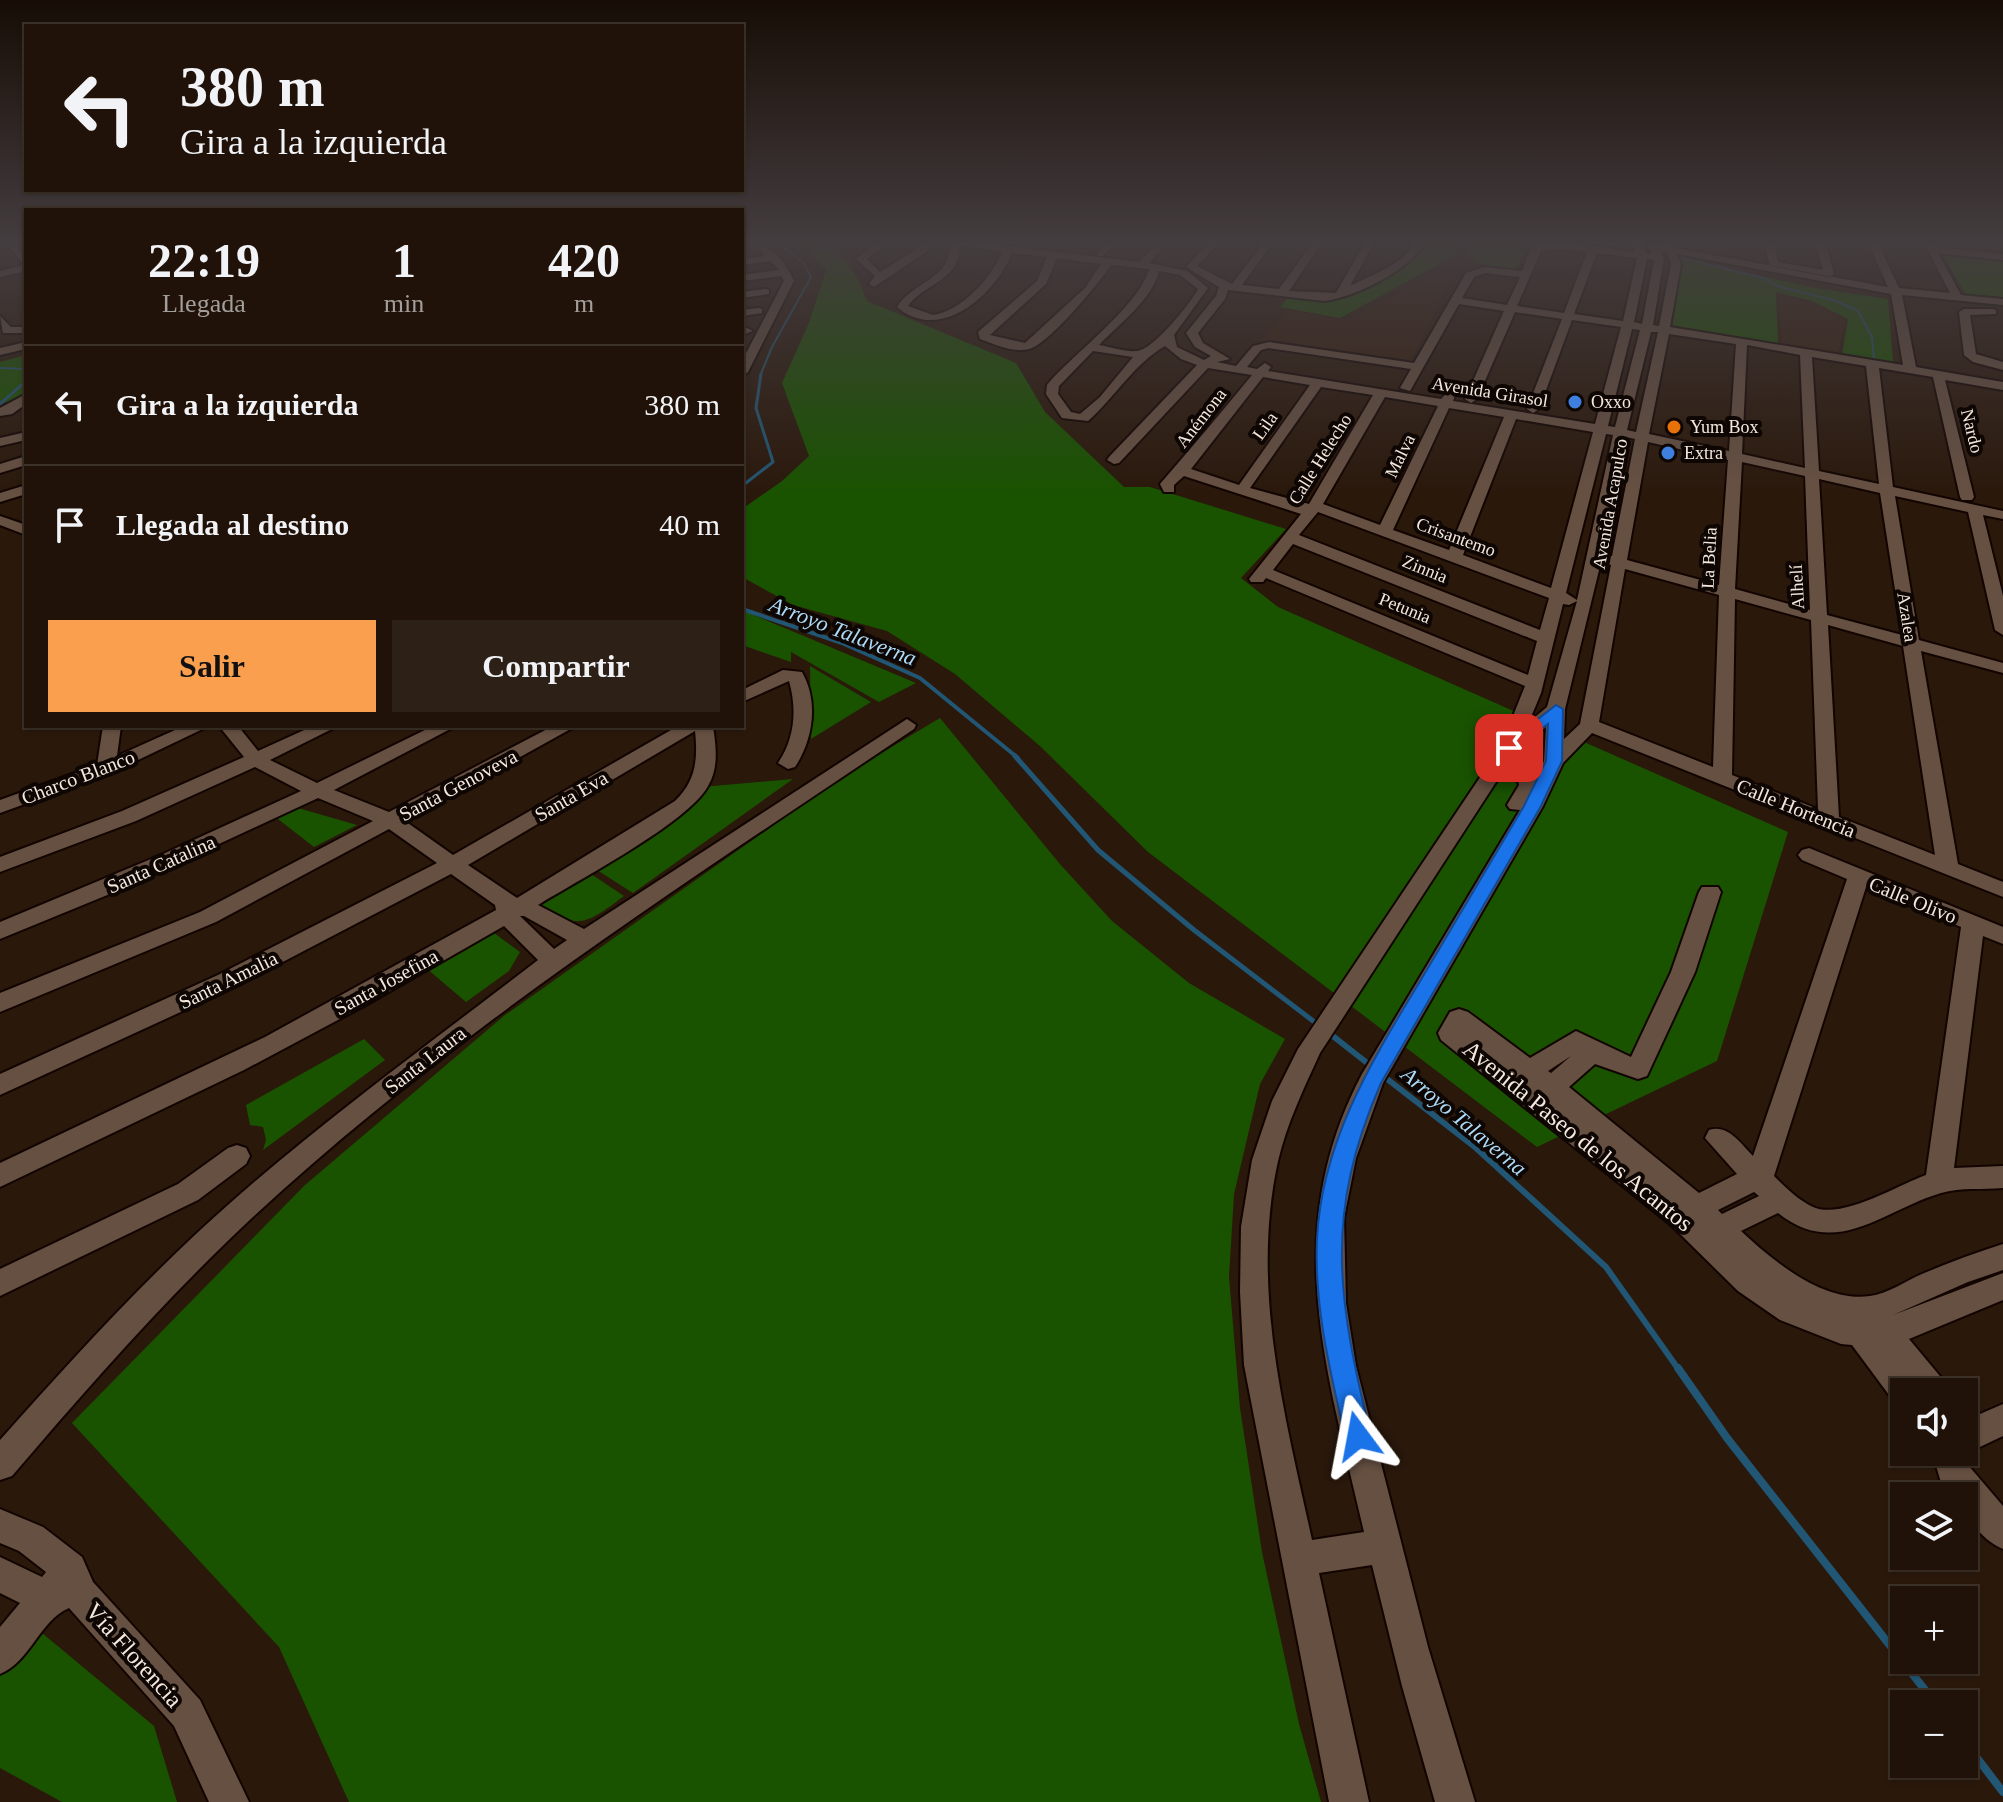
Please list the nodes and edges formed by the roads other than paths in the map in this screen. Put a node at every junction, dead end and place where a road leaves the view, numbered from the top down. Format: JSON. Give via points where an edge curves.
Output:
{"nodes":[{"id":1,"x":6,"y":325,"type":"edge"},
{"id":2,"x":764,"y":325,"type":"edge"},
{"id":3,"x":992,"y":325,"type":"edge"},
{"id":4,"x":1051,"y":325,"type":"edge"},
{"id":5,"x":1112,"y":325,"type":"edge"},
{"id":6,"x":1175,"y":325,"type":"edge"},
{"id":7,"x":1198,"y":325,"type":"edge"},
{"id":8,"x":1443,"y":325,"type":"edge"},
{"id":9,"x":1503,"y":325,"type":"edge"},
{"id":10,"x":1563,"y":325,"type":"edge"},
{"id":11,"x":1628,"y":325,"type":"edge"},
{"id":12,"x":1638,"y":325,"type":"edge"},
{"id":13,"x":1665,"y":325,"type":"edge"},
{"id":14,"x":1902,"y":325,"type":"edge"},
{"id":15,"x":1966,"y":325,"type":"edge"},
{"id":16,"x":1647,"y":326,"type":"junction"},
{"id":17,"x":1665,"y":329,"type":"junction"},
{"id":18,"x":24,"y":330,"type":"edge"},
{"id":19,"x":1192,"y":333,"type":"junction"},
{"id":20,"x":1167,"y":335,"type":"junction"},
{"id":21,"x":1742,"y":341,"type":"junction"},
{"id":22,"x":24,"y":346,"type":"edge"},
{"id":23,"x":1090,"y":347,"type":"junction"},
{"id":24,"x":748,"y":351,"type":"edge"},
{"id":25,"x":1806,"y":351,"type":"junction"},
{"id":26,"x":0,"y":352,"type":"edge"},
{"id":27,"x":24,"y":353,"type":"edge"},
{"id":28,"x":1141,"y":355,"type":"junction"},
{"id":29,"x":1218,"y":358,"type":"junction"},
{"id":30,"x":0,"y":359,"type":"edge"},
{"id":31,"x":1872,"y":363,"type":"junction"},
{"id":32,"x":1205,"y":364,"type":"junction"},
{"id":33,"x":2003,"y":366,"type":"edge"},
{"id":34,"x":1242,"y":367,"type":"junction"},
{"id":35,"x":1418,"y":367,"type":"junction"},
{"id":36,"x":1910,"y":369,"type":"junction"},
{"id":37,"x":1262,"y":370,"type":"junction"},
{"id":38,"x":1938,"y":374,"type":"junction"},
{"id":39,"x":1318,"y":382,"type":"junction"},
{"id":40,"x":2003,"y":386,"type":"edge"},
{"id":41,"x":1406,"y":388,"type":"junction"},
{"id":42,"x":1381,"y":393,"type":"junction"},
{"id":43,"x":1447,"y":399,"type":"junction"},
{"id":44,"x":1471,"y":399,"type":"junction"},
{"id":45,"x":13,"y":405,"type":"edge"},
{"id":46,"x":1533,"y":409,"type":"junction"},
{"id":47,"x":1512,"y":414,"type":"junction"},
{"id":48,"x":1603,"y":418,"type":"junction"},
{"id":49,"x":21,"y":420,"type":"dead end"},
{"id":50,"x":1623,"y":422,"type":"junction"},
{"id":51,"x":1644,"y":432,"type":"junction"},
{"id":52,"x":24,"y":436,"type":"edge"},
{"id":53,"x":0,"y":442,"type":"edge"},
{"id":54,"x":1735,"y":450,"type":"junction"},
{"id":55,"x":1114,"y":460,"type":"dead end"},
{"id":56,"x":24,"y":461,"type":"edge"},
{"id":57,"x":1810,"y":467,"type":"junction"},
{"id":58,"x":0,"y":469,"type":"edge"},
{"id":59,"x":1182,"y":471,"type":"junction"},
{"id":60,"x":1886,"y":484,"type":"junction"},
{"id":61,"x":1169,"y":489,"type":"dead end"},
{"id":62,"x":24,"y":490,"type":"edge"},
{"id":63,"x":1242,"y":490,"type":"junction"},
{"id":64,"x":0,"y":498,"type":"edge"},
{"id":65,"x":1971,"y":502,"type":"junction"},
{"id":66,"x":2003,"y":505,"type":"edge"},
{"id":67,"x":1313,"y":509,"type":"junction"},
{"id":68,"x":2003,"y":515,"type":"edge"},
{"id":69,"x":1384,"y":532,"type":"junction"},
{"id":70,"x":1290,"y":537,"type":"junction"},
{"id":71,"x":1593,"y":556,"type":"junction"},
{"id":72,"x":1454,"y":558,"type":"junction"},
{"id":73,"x":1620,"y":563,"type":"junction"},
{"id":74,"x":1260,"y":575,"type":"joint"},
{"id":75,"x":1727,"y":593,"type":"junction"},
{"id":76,"x":1556,"y":596,"type":"junction"},
{"id":77,"x":1584,"y":605,"type":"junction"},
{"id":78,"x":1819,"y":617,"type":"junction"},
{"id":79,"x":2003,"y":630,"type":"edge"},
{"id":80,"x":1545,"y":638,"type":"junction"},
{"id":81,"x":1911,"y":642,"type":"junction"},
{"id":82,"x":2003,"y":668,"type":"edge"},
{"id":83,"x":1532,"y":683,"type":"junction"},
{"id":84,"x":744,"y":696,"type":"edge"},
{"id":85,"x":1556,"y":709,"type":"junction"},
{"id":86,"x":907,"y":725,"type":"dead end"},
{"id":87,"x":1589,"y":725,"type":"junction"},
{"id":88,"x":112,"y":728,"type":"edge"},
{"id":89,"x":196,"y":728,"type":"edge"},
{"id":90,"x":230,"y":728,"type":"edge"},
{"id":91,"x":325,"y":728,"type":"edge"},
{"id":92,"x":443,"y":728,"type":"edge"},
{"id":93,"x":563,"y":728,"type":"edge"},
{"id":94,"x":688,"y":728,"type":"edge"},
{"id":95,"x":704,"y":728,"type":"edge"},
{"id":96,"x":1509,"y":748,"type":"junction"},
{"id":97,"x":256,"y":760,"type":"junction"},
{"id":98,"x":1554,"y":761,"type":"junction"},
{"id":99,"x":788,"y":763,"type":"dead end"},
{"id":100,"x":106,"y":768,"type":"junction"},
{"id":101,"x":1494,"y":770,"type":"junction"},
{"id":102,"x":1722,"y":778,"type":"junction"},
{"id":103,"x":320,"y":792,"type":"junction"},
{"id":104,"x":0,"y":807,"type":"edge"},
{"id":105,"x":390,"y":820,"type":"junction"},
{"id":106,"x":1829,"y":821,"type":"junction"},
{"id":107,"x":1517,"y":833,"type":"junction"},
{"id":108,"x":1809,"y":855,"type":"dead end"},
{"id":109,"x":0,"y":865,"type":"edge"},
{"id":110,"x":451,"y":865,"type":"junction"},
{"id":111,"x":1948,"y":869,"type":"junction"},
{"id":112,"x":1858,"y":878,"type":"junction"},
{"id":113,"x":2003,"y":890,"type":"edge"},
{"id":114,"x":1710,"y":892,"type":"dead end"},
{"id":115,"x":511,"y":908,"type":"junction"},
{"id":116,"x":1973,"y":923,"type":"junction"},
{"id":117,"x":0,"y":931,"type":"edge"},
{"id":118,"x":2003,"y":936,"type":"edge"},
{"id":119,"x":585,"y":940,"type":"junction"},
{"id":120,"x":553,"y":961,"type":"junction"},
{"id":121,"x":0,"y":1003,"type":"edge"},
{"id":122,"x":1592,"y":1052,"type":"junction"},
{"id":123,"x":0,"y":1085,"type":"edge"},
{"id":124,"x":1544,"y":1093,"type":"junction"},
{"id":125,"x":1718,"y":1138,"type":"dead end"},
{"id":126,"x":237,"y":1156,"type":"dead end"},
{"id":127,"x":0,"y":1176,"type":"edge"},
{"id":128,"x":1760,"y":1176,"type":"junction"},
{"id":129,"x":2003,"y":1177,"type":"edge"},
{"id":130,"x":1939,"y":1182,"type":"junction"},
{"id":131,"x":1781,"y":1199,"type":"junction"},
{"id":132,"x":1699,"y":1222,"type":"junction"},
{"id":133,"x":2003,"y":1257,"type":"edge"},
{"id":134,"x":0,"y":1283,"type":"edge"},
{"id":135,"x":2003,"y":1286,"type":"edge"},
{"id":136,"x":1867,"y":1322,"type":"junction"},
{"id":137,"x":1898,"y":1378,"type":"edge"},
{"id":138,"x":1920,"y":1378,"type":"edge"},
{"id":139,"x":2003,"y":1420,"type":"edge"},
{"id":140,"x":1978,"y":1430,"type":"edge"},
{"id":141,"x":0,"y":1464,"type":"edge"},
{"id":142,"x":1956,"y":1466,"type":"edge"},
{"id":143,"x":0,"y":1526,"type":"edge"},
{"id":144,"x":2003,"y":1532,"type":"edge"},
{"id":145,"x":1385,"y":1546,"type":"junction"},
{"id":146,"x":1298,"y":1559,"type":"junction"},
{"id":147,"x":0,"y":1574,"type":"edge"},
{"id":148,"x":65,"y":1587,"type":"junction"},
{"id":149,"x":0,"y":1656,"type":"edge"},
{"id":150,"x":229,"y":1802,"type":"edge"},
{"id":151,"x":1349,"y":1802,"type":"edge"},
{"id":152,"x":1455,"y":1802,"type":"edge"}],
"edges":[{"from":1,"to":18,"type":"street","via":[[12,332]]},
{"from":2,"to":24,"type":"street"},
{"from":3,"to":4,"type":"street","via":[[984,337],[1014,346],[1028,346]]},
{"from":5,"to":23,"type":"street"},
{"from":6,"to":20,"type":"street"},
{"from":7,"to":19,"type":"street"},
{"from":8,"to":35,"type":"street"},
{"from":9,"to":44,"type":"street"},
{"from":10,"to":46,"type":"street"},
{"from":11,"to":48,"type":"street","name":"Avenida Acapulco"},
{"from":12,"to":16,"type":"street"},
{"from":13,"to":17,"type":"street","name":"Avenida Acapulco"},
{"from":14,"to":36,"type":"street"},
{"from":15,"to":33,"type":"street","via":[[1970,355]]},
{"from":16,"to":17,"type":"street"},
{"from":16,"to":50,"type":"street","name":"Avenida Acapulco"},
{"from":17,"to":21,"type":"street"},
{"from":17,"to":51,"type":"street","name":"Avenida Acapulco"},
{"from":19,"to":20,"type":"street"},
{"from":19,"to":29,"type":"street"},
{"from":20,"to":28,"type":"street"},
{"from":20,"to":32,"type":"street","name":"Avenida Girasol","via":[[1168,345],[1180,355]]},
{"from":21,"to":25,"type":"street"},
{"from":21,"to":54,"type":"street","name":"La Belia"},
{"from":22,"to":26,"type":"street"},
{"from":23,"to":28,"type":"street"},
{"from":23,"to":28,"type":"street","via":[[1050,389],[1074,418],[1087,416]]},
{"from":25,"to":31,"type":"street"},
{"from":25,"to":57,"type":"street","name":"Alhelí"},
{"from":27,"to":30,"type":"street"},
{"from":29,"to":32,"type":"street"},
{"from":29,"to":34,"type":"street","name":"Avenida Girasol"},
{"from":31,"to":36,"type":"street"},
{"from":31,"to":60,"type":"street","name":"Azalea"},
{"from":32,"to":34,"type":"street","name":"Avenida Girasol"},
{"from":32,"to":55,"type":"street"},
{"from":34,"to":35,"type":"street","via":[[1262,345]]},
{"from":34,"to":37,"type":"street","name":"Avenida Girasol"},
{"from":35,"to":41,"type":"street"},
{"from":36,"to":38,"type":"street"},
{"from":37,"to":39,"type":"street","name":"Avenida Girasol"},
{"from":37,"to":41,"type":"street","name":"Avenida Girasol"},
{"from":37,"to":59,"type":"street","name":"Anémona"},
{"from":38,"to":40,"type":"street"},
{"from":38,"to":65,"type":"street","name":"Nardo"},
{"from":39,"to":42,"type":"street","name":"Avenida Girasol"},
{"from":39,"to":63,"type":"street","name":"Lila"},
{"from":41,"to":43,"type":"street","name":"Avenida Girasol"},
{"from":42,"to":43,"type":"street","name":"Avenida Girasol"},
{"from":42,"to":67,"type":"street","name":"Calle Helecho"},
{"from":43,"to":44,"type":"street","name":"Avenida Girasol"},
{"from":43,"to":47,"type":"street","name":"Avenida Girasol"},
{"from":43,"to":69,"type":"street","name":"Malva"},
{"from":44,"to":46,"type":"street","name":"Avenida Girasol"},
{"from":45,"to":49,"type":"street","via":[[10,417]]},
{"from":46,"to":48,"type":"street","name":"Avenida Girasol"},
{"from":47,"to":48,"type":"street","name":"Avenida Girasol"},
{"from":47,"to":72,"type":"street"},
{"from":48,"to":50,"type":"street","name":"Avenida Girasol"},
{"from":48,"to":50,"type":"street"},
{"from":48,"to":76,"type":"street","name":"Avenida Acapulco"},
{"from":50,"to":51,"type":"street","name":"Avenida Girasol"},
{"from":50,"to":71,"type":"street","name":"Avenida Acapulco"},
{"from":51,"to":54,"type":"street","name":"Avenida Girasol"},
{"from":51,"to":73,"type":"street","name":"Avenida Acapulco"},
{"from":52,"to":53,"type":"street"},
{"from":54,"to":57,"type":"street","name":"Avenida Girasol"},
{"from":54,"to":75,"type":"street","name":"La Belia"},
{"from":56,"to":58,"type":"street"},
{"from":57,"to":60,"type":"street","name":"Avenida Girasol"},
{"from":57,"to":78,"type":"street","name":"Alhelí"},
{"from":59,"to":61,"type":"street","name":"Anémona","via":[[1167,484]]},
{"from":59,"to":63,"type":"street","name":"Crisantemo"},
{"from":60,"to":65,"type":"street","name":"Avenida Girasol"},
{"from":60,"to":81,"type":"street","name":"Azalea"},
{"from":62,"to":64,"type":"street"},
{"from":63,"to":67,"type":"street","name":"Crisantemo"},
{"from":65,"to":66,"type":"street","name":"Avenida Girasol"},
{"from":65,"to":68,"type":"street","name":"Avenida Girasol"},
{"from":65,"to":79,"type":"street","name":"Nardo"},
{"from":67,"to":69,"type":"street","name":"Crisantemo"},
{"from":67,"to":70,"type":"street","name":"Calle Helecho"},
{"from":69,"to":72,"type":"street","name":"Crisantemo"},
{"from":70,"to":74,"type":"street","name":"Calle Helecho"},
{"from":70,"to":80,"type":"street","name":"Zinnia"},
{"from":71,"to":73,"type":"street"},
{"from":71,"to":77,"type":"street","name":"Avenida Acapulco"},
{"from":72,"to":76,"type":"street","name":"Crisantemo"},
{"from":73,"to":75,"type":"street"},
{"from":73,"to":87,"type":"street","name":"Avenida Acapulco"},
{"from":74,"to":83,"type":"street","name":"Petunia"},
{"from":75,"to":78,"type":"street"},
{"from":75,"to":102,"type":"street","name":"La Belia"},
{"from":76,"to":77,"type":"street","name":"Crisantemo"},
{"from":76,"to":80,"type":"street","name":"Avenida Acapulco"},
{"from":77,"to":85,"type":"street","name":"Avenida Acapulco"},
{"from":78,"to":81,"type":"street"},
{"from":78,"to":106,"type":"street","name":"Alhelí"},
{"from":80,"to":83,"type":"street","name":"Avenida Acapulco"},
{"from":81,"to":82,"type":"street"},
{"from":81,"to":111,"type":"street","name":"Azalea"},
{"from":83,"to":96,"type":"street","name":"Avenida Acapulco"},
{"from":84,"to":99,"type":"street","via":[[783,675],[796,676],[801,740]]},
{"from":85,"to":96,"type":"street"},
{"from":85,"to":98,"type":"street","name":"Avenida Acapulco"},
{"from":86,"to":119,"type":"street","name":"Santa Laura"},
{"from":87,"to":98,"type":"street"},
{"from":87,"to":102,"type":"street","name":"Calle Hortencia"},
{"from":88,"to":100,"type":"street"},
{"from":89,"to":100,"type":"street","name":"Charco Blanco"},
{"from":90,"to":97,"type":"street"},
{"from":91,"to":97,"type":"street"},
{"from":92,"to":103,"type":"street"},
{"from":93,"to":105,"type":"street","name":"Santa Genoveva"},
{"from":94,"to":110,"type":"street","name":"Santa Eva"},
{"from":95,"to":115,"type":"street","name":"Santa Josefina","via":[[704,774],[694,796]]},
{"from":96,"to":101,"type":"street"},
{"from":97,"to":103,"type":"street"},
{"from":97,"to":109,"type":"street"},
{"from":98,"to":107,"type":"street"},
{"from":100,"to":104,"type":"street","name":"Charco Blanco"},
{"from":101,"to":107,"type":"street","via":[[1512,770],[1527,778],[1529,785],[1514,810]]},
{"from":101,"to":146,"type":"street","via":[[1310,1049],[1265,1160],[1255,1227],[1259,1365]]},
{"from":102,"to":106,"type":"street","name":"Calle Hortencia"},
{"from":103,"to":105,"type":"street"},
{"from":103,"to":117,"type":"street","name":"Santa Catalina"},
{"from":105,"to":110,"type":"street"},
{"from":105,"to":121,"type":"street","via":[[208,917]]},
{"from":106,"to":111,"type":"street","name":"Calle Hortencia"},
{"from":107,"to":145,"type":"street","via":[[1371,1081],[1352,1125],[1338,1180],[1329,1237],[1329,1292],[1338,1353]]},
{"from":108,"to":112,"type":"street"},
{"from":110,"to":115,"type":"street"},
{"from":110,"to":123,"type":"street","name":"Santa Amalia","via":[[267,962]]},
{"from":111,"to":113,"type":"street","name":"Calle Hortencia"},
{"from":112,"to":116,"type":"street","name":"Calle Olivo"},
{"from":112,"to":128,"type":"street","name":"Calle Olivo"},
{"from":114,"to":122,"type":"street","via":[[1683,972],[1638,1069]]},
{"from":115,"to":119,"type":"street"},
{"from":115,"to":120,"type":"street"},
{"from":115,"to":127,"type":"street","name":"Santa Josefina","via":[[314,1022]]},
{"from":116,"to":118,"type":"street"},
{"from":116,"to":130,"type":"street","name":"Calle Olivo"},
{"from":119,"to":120,"type":"street","name":"Santa Laura"},
{"from":120,"to":141,"type":"street","name":"Santa Laura","via":[[247,1205],[104,1346]]},
{"from":122,"to":124,"type":"street"},
{"from":122,"to":124,"type":"street","name":"Avenida Paseo de los Acantos","via":[[1576,1040],[1521,1076]]},
{"from":124,"to":132,"type":"street","name":"Avenida Paseo de los Acantos"},
{"from":125,"to":128,"type":"street"},
{"from":126,"to":134,"type":"street","via":[[188,1192]]},
{"from":128,"to":131,"type":"street"},
{"from":128,"to":132,"type":"street"},
{"from":129,"to":130,"type":"street"},
{"from":130,"to":131,"type":"street","via":[[1830,1224],[1802,1215]]},
{"from":131,"to":132,"type":"street"},
{"from":132,"to":136,"type":"street","name":"Avenida Paseo de los Acantos","via":[[1748,1282],[1779,1303],[1822,1324]]},
{"from":133,"to":136,"type":"street","via":[[1961,1271]]},
{"from":135,"to":136,"type":"street","via":[[1937,1316]]},
{"from":136,"to":137,"type":"street"},
{"from":136,"to":138,"type":"street"},
{"from":139,"to":140,"type":"street"},
{"from":142,"to":144,"type":"street","via":[[1954,1474]]},
{"from":143,"to":148,"type":"street","name":"Vía Florencia","via":[[31,1539]]},
{"from":145,"to":146,"type":"street"},
{"from":145,"to":152,"type":"street"},
{"from":146,"to":151,"type":"street"},
{"from":147,"to":148,"type":"street","name":"Vía Florencia"},
{"from":148,"to":149,"type":"street"},
{"from":148,"to":150,"type":"street","name":"Vía Florencia","via":[[187,1713]]}]}
